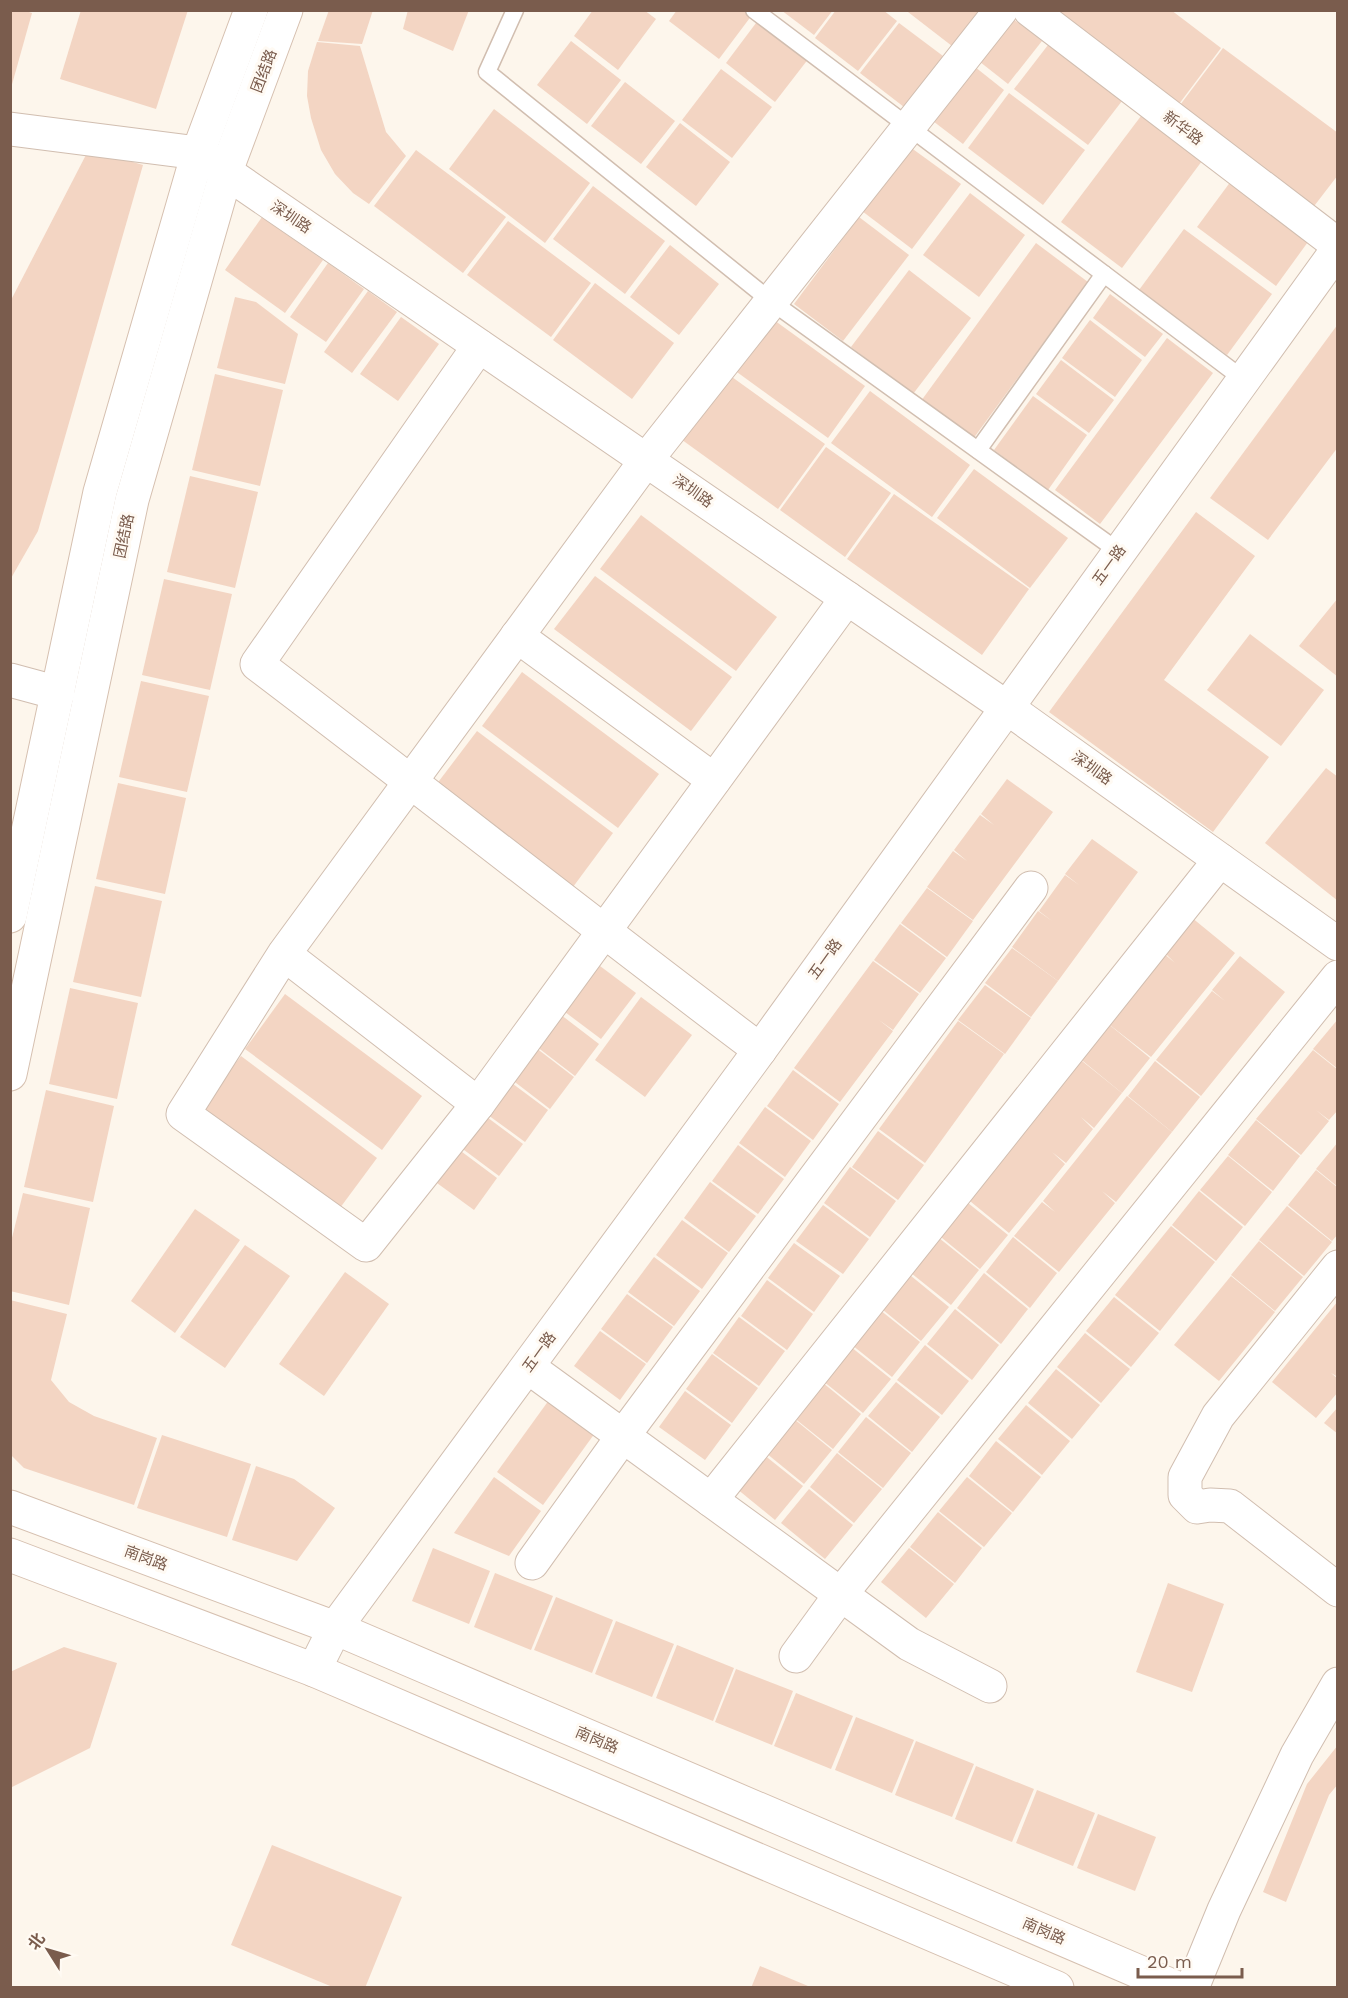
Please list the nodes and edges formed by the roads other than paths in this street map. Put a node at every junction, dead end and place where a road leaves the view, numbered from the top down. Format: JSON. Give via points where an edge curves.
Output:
{"nodes":[{"id":1,"x":251,"y":10,"type":"edge"},
{"id":2,"x":286,"y":10,"type":"edge"},
{"id":3,"x":515,"y":10,"type":"edge"},
{"id":4,"x":754,"y":10,"type":"edge"},
{"id":5,"x":1001,"y":10,"type":"edge"},
{"id":6,"x":1030,"y":10,"type":"edge"},
{"id":7,"x":909,"y":128,"type":"junction"},
{"id":8,"x":10,"y":129,"type":"edge"},
{"id":9,"x":198,"y":153,"type":"junction"},
{"id":10,"x":227,"y":172,"type":"junction"},
{"id":11,"x":1338,"y":245,"type":"edge"},
{"id":12,"x":1338,"y":249,"type":"edge"},
{"id":13,"x":1104,"y":274,"type":"junction"},
{"id":14,"x":772,"y":302,"type":"junction"},
{"id":15,"x":479,"y":346,"type":"junction"},
{"id":16,"x":1243,"y":379,"type":"junction"},
{"id":17,"x":978,"y":450,"type":"junction"},
{"id":18,"x":647,"y":459,"type":"junction"},
{"id":19,"x":1118,"y":551,"type":"junction"},
{"id":20,"x":847,"y":598,"type":"junction"},
{"id":21,"x":517,"y":636,"type":"junction"},
{"id":22,"x":10,"y":680,"type":"edge"},
{"id":23,"x":58,"y":693,"type":"junction"},
{"id":24,"x":1006,"y":707,"type":"junction"},
{"id":25,"x":714,"y":780,"type":"junction"},
{"id":26,"x":411,"y":781,"type":"junction"},
{"id":27,"x":1220,"y":860,"type":"junction"},
{"id":28,"x":1031,"y":888,"type":"dead end"},
{"id":29,"x":10,"y":916,"type":"edge"},
{"id":30,"x":603,"y":932,"type":"junction"},
{"id":31,"x":1338,"y":944,"type":"edge"},
{"id":32,"x":284,"y":954,"type":"junction"},
{"id":33,"x":1338,"y":977,"type":"edge"},
{"id":34,"x":760,"y":1050,"type":"junction"},
{"id":35,"x":10,"y":1074,"type":"edge"},
{"id":36,"x":478,"y":1104,"type":"junction"},
{"id":37,"x":1338,"y":1267,"type":"edge"},
{"id":38,"x":528,"y":1366,"type":"junction"},
{"id":39,"x":623,"y":1436,"type":"junction"},
{"id":40,"x":711,"y":1500,"type":"junction"},
{"id":41,"x":10,"y":1507,"type":"edge"},
{"id":42,"x":10,"y":1555,"type":"edge"},
{"id":43,"x":532,"y":1563,"type":"dead end"},
{"id":44,"x":1338,"y":1590,"type":"edge"},
{"id":45,"x":841,"y":1594,"type":"junction"},
{"id":46,"x":336,"y":1628,"type":"junction"},
{"id":47,"x":796,"y":1656,"type":"dead end"},
{"id":48,"x":314,"y":1670,"type":"junction"},
{"id":49,"x":1338,"y":1684,"type":"edge"},
{"id":50,"x":990,"y":1686,"type":"dead end"},
{"id":51,"x":1025,"y":1981,"type":"edge"},
{"id":52,"x":1057,"y":1988,"type":"edge"},
{"id":53,"x":1177,"y":1988,"type":"edge"},
{"id":54,"x":1192,"y":1988,"type":"edge"}],
"edges":[{"from":1,"to":9,"type":"street"},
{"from":2,"to":10,"type":"street","name":"团结路"},
{"from":3,"to":14,"type":"lane","via":[[488,72]]},
{"from":4,"to":7,"type":"lane"},
{"from":5,"to":7,"type":"street"},
{"from":6,"to":11,"type":"street","name":"新华路"},
{"from":7,"to":13,"type":"lane"},
{"from":7,"to":14,"type":"street"},
{"from":8,"to":9,"type":"street","name":"深圳路"},
{"from":9,"to":10,"type":"street","name":"深圳路"},
{"from":9,"to":23,"type":"street","via":[[100,492]]},
{"from":10,"to":15,"type":"street","name":"深圳路"},
{"from":10,"to":35,"type":"street","name":"团结路","via":[[132,500]]},
{"from":12,"to":16,"type":"street","name":"五一路"},
{"from":13,"to":16,"type":"lane"},
{"from":13,"to":17,"type":"lane"},
{"from":14,"to":17,"type":"lane"},
{"from":14,"to":18,"type":"street"},
{"from":15,"to":18,"type":"street","name":"深圳路"},
{"from":15,"to":26,"type":"street","via":[[257,664]]},
{"from":16,"to":19,"type":"street","name":"五一路"},
{"from":17,"to":19,"type":"lane"},
{"from":18,"to":20,"type":"street","name":"深圳路"},
{"from":18,"to":21,"type":"street"},
{"from":19,"to":24,"type":"street","name":"五一路"},
{"from":20,"to":24,"type":"street","name":"深圳路"},
{"from":20,"to":25,"type":"street"},
{"from":21,"to":25,"type":"street"},
{"from":21,"to":26,"type":"street"},
{"from":22,"to":23,"type":"street"},
{"from":23,"to":29,"type":"street"},
{"from":24,"to":27,"type":"street","name":"深圳路"},
{"from":24,"to":34,"type":"street","name":"五一路"},
{"from":25,"to":30,"type":"street"},
{"from":26,"to":30,"type":"street"},
{"from":26,"to":32,"type":"street"},
{"from":27,"to":31,"type":"street","name":"深圳路"},
{"from":27,"to":40,"type":"street"},
{"from":28,"to":39,"type":"street"},
{"from":30,"to":34,"type":"street"},
{"from":30,"to":36,"type":"street"},
{"from":32,"to":36,"type":"street"},
{"from":32,"to":36,"type":"street","via":[[183,1114],[366,1245]]},
{"from":33,"to":45,"type":"street"},
{"from":34,"to":38,"type":"street","name":"五一路"},
{"from":37,"to":44,"type":"street","via":[[1218,1416],[1185,1477],[1185,1495],[1197,1507],[1230,1506]]},
{"from":38,"to":39,"type":"street"},
{"from":38,"to":46,"type":"street","name":"五一路"},
{"from":39,"to":40,"type":"street"},
{"from":39,"to":43,"type":"street"},
{"from":40,"to":45,"type":"street"},
{"from":41,"to":46,"type":"street","name":"南岗路"},
{"from":42,"to":48,"type":"street"},
{"from":45,"to":47,"type":"street"},
{"from":45,"to":50,"type":"street","via":[[909,1644]]},
{"from":46,"to":48,"type":"street","name":"五一路"},
{"from":46,"to":53,"type":"street","name":"南岗路"},
{"from":48,"to":51,"type":"street"},
{"from":49,"to":54,"type":"street","via":[[1297,1755]]},
{"from":51,"to":52,"type":"street"}]}
